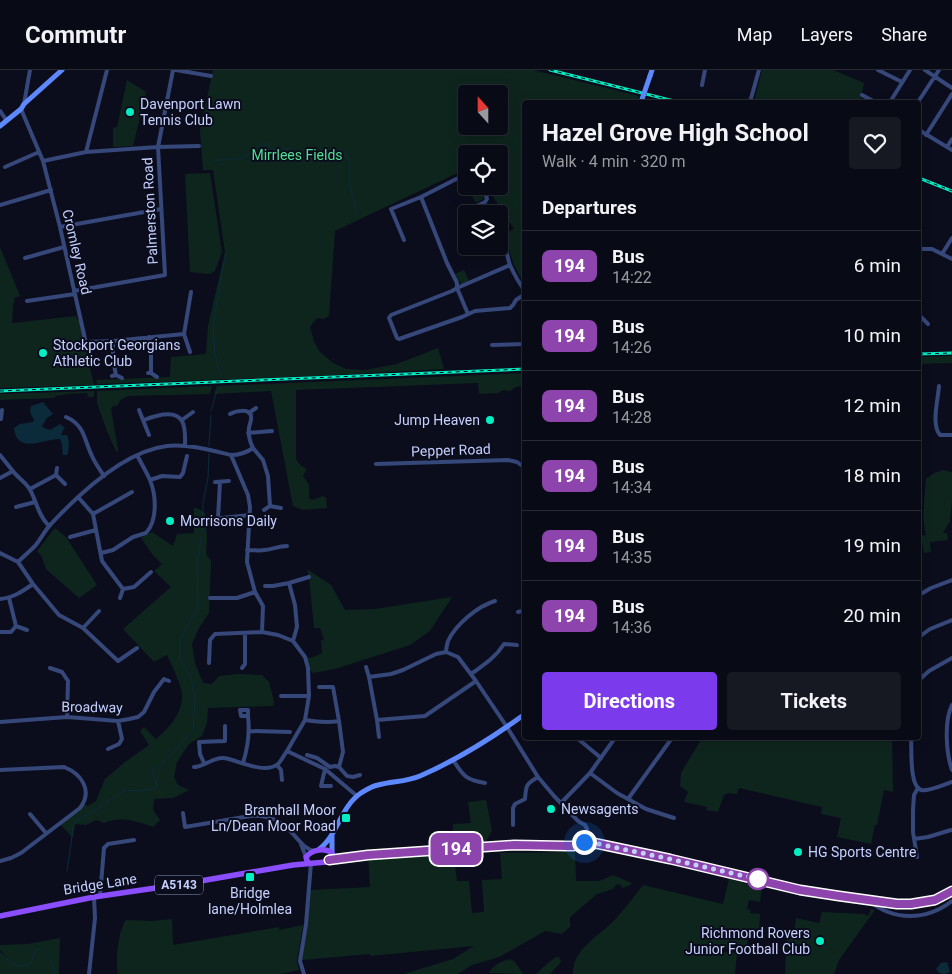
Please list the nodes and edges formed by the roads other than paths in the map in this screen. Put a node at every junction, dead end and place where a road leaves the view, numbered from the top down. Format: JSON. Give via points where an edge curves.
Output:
{"nodes":[{"id":1,"x":30,"y":70,"type":"edge"},
{"id":2,"x":62,"y":70,"type":"edge"},
{"id":3,"x":107,"y":70,"type":"edge"},
{"id":4,"x":175,"y":70,"type":"edge"},
{"id":5,"x":705,"y":70,"type":"edge"},
{"id":6,"x":759,"y":70,"type":"edge"},
{"id":7,"x":878,"y":70,"type":"edge"},
{"id":8,"x":910,"y":70,"type":"edge"},
{"id":9,"x":925,"y":70,"type":"edge"},
{"id":10,"x":939,"y":70,"type":"edge"},
{"id":11,"x":651,"y":73,"type":"edge"},
{"id":12,"x":211,"y":76,"type":"dead end"},
{"id":13,"x":935,"y":76,"type":"junction"},
{"id":14,"x":902,"y":82,"type":"junction"},
{"id":15,"x":702,"y":85,"type":"dead end"},
{"id":16,"x":952,"y":88,"type":"edge"},
{"id":17,"x":952,"y":94,"type":"edge"},
{"id":18,"x":862,"y":96,"type":"dead end"},
{"id":19,"x":643,"y":100,"type":"edge"},
{"id":20,"x":751,"y":100,"type":"edge"},
{"id":21,"x":871,"y":100,"type":"edge"},
{"id":22,"x":891,"y":100,"type":"edge"},
{"id":23,"x":919,"y":100,"type":"edge"},
{"id":24,"x":23,"y":106,"type":"junction"},
{"id":25,"x":0,"y":111,"type":"edge"},
{"id":26,"x":6,"y":121,"type":"junction"},
{"id":27,"x":0,"y":126,"type":"edge"},
{"id":28,"x":921,"y":131,"type":"edge"},
{"id":29,"x":926,"y":134,"type":"junction"},
{"id":30,"x":952,"y":139,"type":"edge"},
{"id":31,"x":199,"y":146,"type":"dead end"},
{"id":32,"x":158,"y":147,"type":"junction"},
{"id":33,"x":947,"y":147,"type":"junction"},
{"id":34,"x":952,"y":150,"type":"edge"},
{"id":35,"x":39,"y":152,"type":"junction"},
{"id":36,"x":86,"y":152,"type":"junction"},
{"id":37,"x":43,"y":161,"type":"junction"},
{"id":38,"x":4,"y":167,"type":"dead end"},
{"id":39,"x":458,"y":178,"type":"edge"},
{"id":40,"x":51,"y":190,"type":"junction"},
{"id":41,"x":485,"y":195,"type":"edge"},
{"id":42,"x":421,"y":197,"type":"junction"},
{"id":43,"x":0,"y":205,"type":"edge"},
{"id":44,"x":479,"y":205,"type":"edge"},
{"id":45,"x":161,"y":209,"type":"junction"},
{"id":46,"x":60,"y":227,"type":"junction"},
{"id":47,"x":952,"y":238,"type":"edge"},
{"id":48,"x":404,"y":240,"type":"dead end"},
{"id":49,"x":64,"y":247,"type":"junction"},
{"id":50,"x":921,"y":249,"type":"edge"},
{"id":51,"x":942,"y":254,"type":"junction"},
{"id":52,"x":508,"y":255,"type":"edge"},
{"id":53,"x":25,"y":258,"type":"dead end"},
{"id":54,"x":952,"y":259,"type":"edge"},
{"id":55,"x":510,"y":265,"type":"junction"},
{"id":56,"x":522,"y":287,"type":"edge"},
{"id":57,"x":457,"y":288,"type":"junction"},
{"id":58,"x":74,"y":292,"type":"junction"},
{"id":59,"x":191,"y":292,"type":"dead end"},
{"id":60,"x":522,"y":295,"type":"edge"},
{"id":61,"x":27,"y":301,"type":"dead end"},
{"id":62,"x":468,"y":314,"type":"junction"},
{"id":63,"x":921,"y":317,"type":"edge"},
{"id":64,"x":928,"y":324,"type":"dead end"},
{"id":65,"x":184,"y":334,"type":"junction"},
{"id":66,"x":148,"y":337,"type":"junction"},
{"id":67,"x":113,"y":341,"type":"junction"},
{"id":68,"x":86,"y":342,"type":"junction"},
{"id":69,"x":522,"y":344,"type":"edge"},
{"id":70,"x":492,"y":345,"type":"dead end"},
{"id":71,"x":87,"y":348,"type":"dead end"},
{"id":72,"x":190,"y":352,"type":"dead end"},
{"id":73,"x":157,"y":377,"type":"dead end"},
{"id":74,"x":122,"y":378,"type":"dead end"},
{"id":75,"x":939,"y":386,"type":"dead end"},
{"id":76,"x":256,"y":408,"type":"dead end"},
{"id":77,"x":2,"y":410,"type":"dead end"},
{"id":78,"x":139,"y":410,"type":"dead end"},
{"id":79,"x":193,"y":412,"type":"dead end"},
{"id":80,"x":250,"y":413,"type":"junction"},
{"id":81,"x":74,"y":414,"type":"dead end"},
{"id":82,"x":230,"y":414,"type":"dead end"},
{"id":83,"x":66,"y":417,"type":"dead end"},
{"id":84,"x":0,"y":419,"type":"edge"},
{"id":85,"x":73,"y":420,"type":"junction"},
{"id":86,"x":144,"y":420,"type":"junction"},
{"id":87,"x":182,"y":420,"type":"junction"},
{"id":88,"x":272,"y":431,"type":"dead end"},
{"id":89,"x":248,"y":433,"type":"junction"},
{"id":90,"x":149,"y":435,"type":"dead end"},
{"id":91,"x":952,"y":435,"type":"edge"},
{"id":92,"x":184,"y":446,"type":"junction"},
{"id":93,"x":253,"y":448,"type":"junction"},
{"id":94,"x":0,"y":455,"type":"edge"},
{"id":95,"x":137,"y":455,"type":"junction"},
{"id":96,"x":231,"y":455,"type":"junction"},
{"id":97,"x":187,"y":456,"type":"dead end"},
{"id":98,"x":376,"y":464,"type":"dead end"},
{"id":99,"x":522,"y":466,"type":"edge"},
{"id":100,"x":57,"y":468,"type":"dead end"},
{"id":101,"x":13,"y":471,"type":"junction"},
{"id":102,"x":56,"y":475,"type":"junction"},
{"id":103,"x":104,"y":476,"type":"junction"},
{"id":104,"x":0,"y":478,"type":"edge"},
{"id":105,"x":150,"y":480,"type":"junction"},
{"id":106,"x":229,"y":481,"type":"dead end"},
{"id":107,"x":65,"y":484,"type":"dead end"},
{"id":108,"x":30,"y":489,"type":"junction"},
{"id":109,"x":132,"y":492,"type":"dead end"},
{"id":110,"x":78,"y":497,"type":"junction"},
{"id":111,"x":36,"y":502,"type":"junction"},
{"id":112,"x":270,"y":506,"type":"junction"},
{"id":113,"x":16,"y":507,"type":"dead end"},
{"id":114,"x":281,"y":508,"type":"dead end"},
{"id":115,"x":264,"y":510,"type":"dead end"},
{"id":116,"x":93,"y":514,"type":"junction"},
{"id":117,"x":250,"y":515,"type":"junction"},
{"id":118,"x":218,"y":518,"type":"junction"},
{"id":119,"x":212,"y":519,"type":"dead end"},
{"id":120,"x":49,"y":526,"type":"junction"},
{"id":121,"x":96,"y":530,"type":"junction"},
{"id":122,"x":70,"y":536,"type":"dead end"},
{"id":123,"x":287,"y":546,"type":"dead end"},
{"id":124,"x":247,"y":550,"type":"junction"},
{"id":125,"x":0,"y":552,"type":"edge"},
{"id":126,"x":101,"y":553,"type":"junction"},
{"id":127,"x":18,"y":562,"type":"junction"},
{"id":128,"x":151,"y":572,"type":"dead end"},
{"id":129,"x":309,"y":577,"type":"dead end"},
{"id":130,"x":952,"y":580,"type":"edge"},
{"id":131,"x":289,"y":583,"type":"junction"},
{"id":132,"x":34,"y":584,"type":"junction"},
{"id":133,"x":265,"y":586,"type":"dead end"},
{"id":134,"x":123,"y":589,"type":"junction"},
{"id":135,"x":255,"y":592,"type":"junction"},
{"id":136,"x":921,"y":594,"type":"edge"},
{"id":137,"x":9,"y":598,"type":"junction"},
{"id":138,"x":120,"y":598,"type":"dead end"},
{"id":139,"x":210,"y":598,"type":"dead end"},
{"id":140,"x":0,"y":599,"type":"edge"},
{"id":141,"x":496,"y":601,"type":"dead end"},
{"id":142,"x":99,"y":611,"type":"dead end"},
{"id":143,"x":522,"y":611,"type":"edge"},
{"id":144,"x":518,"y":612,"type":"dead end"},
{"id":145,"x":952,"y":620,"type":"edge"},
{"id":146,"x":16,"y":626,"type":"junction"},
{"id":147,"x":83,"y":628,"type":"junction"},
{"id":148,"x":27,"y":630,"type":"dead end"},
{"id":149,"x":0,"y":632,"type":"edge"},
{"id":150,"x":262,"y":632,"type":"junction"},
{"id":151,"x":246,"y":633,"type":"junction"},
{"id":152,"x":921,"y":636,"type":"edge"},
{"id":153,"x":293,"y":640,"type":"junction"},
{"id":154,"x":517,"y":645,"type":"dead end"},
{"id":155,"x":137,"y":648,"type":"dead end"},
{"id":156,"x":446,"y":652,"type":"junction"},
{"id":157,"x":952,"y":658,"type":"edge"},
{"id":158,"x":209,"y":663,"type":"dead end"},
{"id":159,"x":366,"y":667,"type":"dead end"},
{"id":160,"x":50,"y":668,"type":"dead end"},
{"id":161,"x":242,"y":668,"type":"dead end"},
{"id":162,"x":472,"y":674,"type":"junction"},
{"id":163,"x":369,"y":676,"type":"junction"},
{"id":164,"x":921,"y":678,"type":"edge"},
{"id":165,"x":476,"y":680,"type":"junction"},
{"id":166,"x":334,"y":681,"type":"dead end"},
{"id":167,"x":169,"y":682,"type":"dead end"},
{"id":168,"x":319,"y":687,"type":"dead end"},
{"id":169,"x":333,"y":687,"type":"junction"},
{"id":170,"x":281,"y":696,"type":"dead end"},
{"id":171,"x":309,"y":696,"type":"junction"},
{"id":172,"x":952,"y":704,"type":"edge"},
{"id":173,"x":248,"y":716,"type":"dead end"},
{"id":174,"x":522,"y":716,"type":"edge"},
{"id":175,"x":67,"y":718,"type":"junction"},
{"id":176,"x":306,"y":720,"type":"junction"},
{"id":177,"x":377,"y":720,"type":"junction"},
{"id":178,"x":118,"y":721,"type":"junction"},
{"id":179,"x":339,"y":721,"type":"junction"},
{"id":180,"x":0,"y":722,"type":"edge"},
{"id":181,"x":225,"y":726,"type":"dead end"},
{"id":182,"x":507,"y":727,"type":"junction"},
{"id":183,"x":250,"y":732,"type":"junction"},
{"id":184,"x":290,"y":732,"type":"dead end"},
{"id":185,"x":379,"y":736,"type":"dead end"},
{"id":186,"x":950,"y":738,"type":"edge"},
{"id":187,"x":579,"y":740,"type":"edge"},
{"id":188,"x":614,"y":740,"type":"edge"},
{"id":189,"x":671,"y":740,"type":"edge"},
{"id":190,"x":911,"y":740,"type":"edge"},
{"id":191,"x":108,"y":749,"type":"dead end"},
{"id":192,"x":287,"y":751,"type":"junction"},
{"id":193,"x":307,"y":755,"type":"dead end"},
{"id":194,"x":601,"y":758,"type":"junction"},
{"id":195,"x":453,"y":760,"type":"junction"},
{"id":196,"x":204,"y":763,"type":"junction"},
{"id":197,"x":243,"y":763,"type":"junction"},
{"id":198,"x":277,"y":765,"type":"junction"},
{"id":199,"x":194,"y":767,"type":"dead end"},
{"id":200,"x":339,"y":767,"type":"junction"},
{"id":201,"x":325,"y":769,"type":"junction"},
{"id":202,"x":0,"y":770,"type":"edge"},
{"id":203,"x":952,"y":770,"type":"edge"},
{"id":204,"x":590,"y":773,"type":"junction"},
{"id":205,"x":360,"y":775,"type":"dead end"},
{"id":206,"x":538,"y":777,"type":"junction"},
{"id":207,"x":282,"y":780,"type":"dead end"},
{"id":208,"x":952,"y":782,"type":"edge"},
{"id":209,"x":485,"y":783,"type":"dead end"},
{"id":210,"x":331,"y":786,"type":"dead end"},
{"id":211,"x":918,"y":788,"type":"junction"},
{"id":212,"x":355,"y":799,"type":"junction"},
{"id":213,"x":628,"y":799,"type":"junction"},
{"id":214,"x":561,"y":803,"type":"junction"},
{"id":215,"x":183,"y":813,"type":"dead end"},
{"id":216,"x":30,"y":814,"type":"dead end"},
{"id":217,"x":674,"y":818,"type":"dead end"},
{"id":218,"x":513,"y":825,"type":"dead end"},
{"id":219,"x":952,"y":830,"type":"edge"},
{"id":220,"x":46,"y":834,"type":"junction"},
{"id":221,"x":332,"y":835,"type":"junction"},
{"id":222,"x":588,"y":836,"type":"junction"},
{"id":223,"x":914,"y":839,"type":"junction"},
{"id":224,"x":134,"y":840,"type":"dead end"},
{"id":225,"x":584,"y":842,"type":"junction"},
{"id":226,"x":594,"y":843,"type":"junction"},
{"id":227,"x":301,"y":844,"type":"junction"},
{"id":228,"x":316,"y":851,"type":"junction"},
{"id":229,"x":332,"y":852,"type":"junction"},
{"id":230,"x":372,"y":855,"type":"junction"},
{"id":231,"x":917,"y":857,"type":"dead end"},
{"id":232,"x":308,"y":860,"type":"junction"},
{"id":233,"x":329,"y":860,"type":"junction"},
{"id":234,"x":0,"y":861,"type":"edge"},
{"id":235,"x":952,"y":891,"type":"edge"},
{"id":236,"x":97,"y":896,"type":"junction"},
{"id":237,"x":869,"y":900,"type":"junction"},
{"id":238,"x":952,"y":902,"type":"edge"},
{"id":239,"x":0,"y":916,"type":"edge"},
{"id":240,"x":89,"y":974,"type":"edge"},
{"id":241,"x":304,"y":974,"type":"edge"}],
"edges":[{"from":1,"to":24,"type":"street"},
{"from":2,"to":24,"type":"street"},
{"from":3,"to":36,"type":"street"},
{"from":4,"to":12,"type":"street"},
{"from":4,"to":32,"type":"street","name":"Palmerston Road"},
{"from":5,"to":15,"type":"street"},
{"from":6,"to":20,"type":"street"},
{"from":7,"to":14,"type":"street"},
{"from":8,"to":14,"type":"street"},
{"from":9,"to":13,"type":"street"},
{"from":10,"to":13,"type":"street"},
{"from":11,"to":19,"type":"street","bridge":true},
{"from":13,"to":16,"type":"street"},
{"from":13,"to":23,"type":"street"},
{"from":14,"to":22,"type":"street"},
{"from":17,"to":29,"type":"street"},
{"from":18,"to":21,"type":"street"},
{"from":24,"to":26,"type":"street"},
{"from":24,"to":35,"type":"street","name":"Cromley Road"},
{"from":25,"to":26,"type":"street"},
{"from":26,"to":27,"type":"street"},
{"from":28,"to":29,"type":"street"},
{"from":29,"to":33,"type":"street"},
{"from":30,"to":33,"type":"street"},
{"from":31,"to":32,"type":"street"},
{"from":32,"to":36,"type":"street"},
{"from":32,"to":45,"type":"street","name":"Palmerston Road"},
{"from":33,"to":34,"type":"street"},
{"from":35,"to":37,"type":"street","name":"Cromley Road"},
{"from":35,"to":38,"type":"street"},
{"from":36,"to":37,"type":"street"},
{"from":37,"to":40,"type":"street","name":"Cromley Road"},
{"from":39,"to":42,"type":"street"},
{"from":40,"to":43,"type":"street"},
{"from":40,"to":46,"type":"street","name":"Cromley Road"},
{"from":41,"to":44,"type":"street","via":[[487,199]]},
{"from":42,"to":48,"type":"street","via":[[391,209]]},
{"from":42,"to":57,"type":"street"},
{"from":45,"to":46,"type":"street"},
{"from":45,"to":58,"type":"street","name":"Palmerston Road","via":[[165,275]]},
{"from":46,"to":49,"type":"street","name":"Cromley Road"},
{"from":47,"to":51,"type":"street"},
{"from":49,"to":53,"type":"street"},
{"from":49,"to":58,"type":"street","name":"Cromley Road"},
{"from":50,"to":51,"type":"street"},
{"from":51,"to":54,"type":"street"},
{"from":52,"to":55,"type":"street"},
{"from":55,"to":56,"type":"street"},
{"from":55,"to":57,"type":"street"},
{"from":57,"to":62,"type":"street"},
{"from":57,"to":62,"type":"street","via":[[390,316],[389,320],[399,339]]},
{"from":58,"to":61,"type":"street"},
{"from":58,"to":68,"type":"street","name":"Cromley Road"},
{"from":59,"to":65,"type":"street"},
{"from":60,"to":62,"type":"street","via":[[508,309]]},
{"from":63,"to":64,"type":"street"},
{"from":65,"to":66,"type":"street"},
{"from":65,"to":72,"type":"street"},
{"from":66,"to":67,"type":"street"},
{"from":66,"to":73,"type":"street","via":[[151,350],[149,373]]},
{"from":67,"to":68,"type":"street"},
{"from":67,"to":74,"type":"street","via":[[114,375]]},
{"from":68,"to":71,"type":"street","name":"Cromley Road"},
{"from":69,"to":70,"type":"street"},
{"from":75,"to":91,"type":"street","via":[[935,424],[940,435]]},
{"from":76,"to":80,"type":"street"},
{"from":77,"to":84,"type":"street"},
{"from":78,"to":86,"type":"street"},
{"from":79,"to":87,"type":"street"},
{"from":80,"to":82,"type":"street","via":[[237,411]]},
{"from":80,"to":89,"type":"street"},
{"from":81,"to":85,"type":"street"},
{"from":83,"to":85,"type":"street"},
{"from":85,"to":103,"type":"street","via":[[85,434],[91,454]]},
{"from":86,"to":87,"type":"street","via":[[162,415]]},
{"from":86,"to":90,"type":"street"},
{"from":87,"to":92,"type":"street"},
{"from":88,"to":89,"type":"street"},
{"from":89,"to":93,"type":"street"},
{"from":92,"to":95,"type":"street","via":[[167,446]]},
{"from":92,"to":96,"type":"street"},
{"from":93,"to":96,"type":"street"},
{"from":93,"to":112,"type":"street","via":[[268,476]]},
{"from":94,"to":101,"type":"street"},
{"from":95,"to":103,"type":"street"},
{"from":95,"to":105,"type":"street"},
{"from":96,"to":117,"type":"street","via":[[248,495]]},
{"from":97,"to":105,"type":"street","via":[[184,474]]},
{"from":98,"to":99,"type":"street","name":"Pepper Road","via":[[508,460]]},
{"from":100,"to":102,"type":"street"},
{"from":101,"to":104,"type":"street"},
{"from":101,"to":108,"type":"street"},
{"from":102,"to":107,"type":"street"},
{"from":102,"to":108,"type":"street"},
{"from":103,"to":110,"type":"street"},
{"from":105,"to":126,"type":"street","via":[[155,513],[150,530]]},
{"from":106,"to":118,"type":"street","via":[[217,482]]},
{"from":108,"to":111,"type":"street"},
{"from":109,"to":116,"type":"street"},
{"from":110,"to":116,"type":"street"},
{"from":110,"to":120,"type":"street"},
{"from":111,"to":113,"type":"street"},
{"from":111,"to":120,"type":"street"},
{"from":112,"to":114,"type":"street"},
{"from":112,"to":115,"type":"street"},
{"from":116,"to":121,"type":"street"},
{"from":117,"to":118,"type":"street"},
{"from":117,"to":124,"type":"street"},
{"from":118,"to":119,"type":"street"},
{"from":120,"to":127,"type":"street"},
{"from":121,"to":122,"type":"street"},
{"from":121,"to":126,"type":"street"},
{"from":123,"to":124,"type":"street"},
{"from":124,"to":135,"type":"street"},
{"from":125,"to":127,"type":"street"},
{"from":126,"to":134,"type":"street","via":[[102,561]]},
{"from":127,"to":132,"type":"street"},
{"from":128,"to":134,"type":"street","via":[[134,587]]},
{"from":129,"to":131,"type":"street"},
{"from":130,"to":136,"type":"street"},
{"from":131,"to":133,"type":"street"},
{"from":131,"to":153,"type":"street","via":[[298,627]]},
{"from":132,"to":137,"type":"street"},
{"from":132,"to":147,"type":"street","via":[[59,616]]},
{"from":134,"to":138,"type":"street"},
{"from":135,"to":139,"type":"street","via":[[237,598]]},
{"from":135,"to":150,"type":"street","via":[[263,606]]},
{"from":137,"to":140,"type":"street"},
{"from":137,"to":146,"type":"street"},
{"from":141,"to":156,"type":"street","via":[[485,604],[464,621],[453,633]]},
{"from":142,"to":147,"type":"street"},
{"from":143,"to":144,"type":"street"},
{"from":145,"to":152,"type":"street"},
{"from":146,"to":148,"type":"street"},
{"from":146,"to":149,"type":"street","via":[[11,632]]},
{"from":147,"to":155,"type":"street","via":[[118,661]]},
{"from":150,"to":151,"type":"street"},
{"from":150,"to":153,"type":"street"},
{"from":151,"to":158,"type":"street","via":[[215,634],[210,640]]},
{"from":151,"to":161,"type":"street","via":[[245,664]]},
{"from":153,"to":171,"type":"street","via":[[305,657]]},
{"from":154,"to":162,"type":"street","via":[[504,644],[498,654]]},
{"from":156,"to":162,"type":"street","via":[[458,657]]},
{"from":156,"to":163,"type":"street","via":[[391,674]]},
{"from":157,"to":164,"type":"street"},
{"from":159,"to":163,"type":"street"},
{"from":160,"to":175,"type":"street","via":[[62,672],[68,681]]},
{"from":162,"to":165,"type":"street"},
{"from":163,"to":177,"type":"street"},
{"from":165,"to":177,"type":"street","via":[[426,716]]},
{"from":165,"to":182,"type":"street"},
{"from":166,"to":169,"type":"street"},
{"from":167,"to":178,"type":"street","name":"Broadway","via":[[164,679],[138,717]]},
{"from":168,"to":169,"type":"street"},
{"from":169,"to":179,"type":"street"},
{"from":170,"to":171,"type":"street"},
{"from":171,"to":176,"type":"street"},
{"from":172,"to":186,"type":"street","via":[[948,717]]},
{"from":173,"to":183,"type":"street"},
{"from":174,"to":182,"type":"street"},
{"from":175,"to":178,"type":"street","name":"Broadway"},
{"from":175,"to":180,"type":"street","name":"Broadway"},
{"from":176,"to":179,"type":"street","via":[[320,723]]},
{"from":176,"to":192,"type":"street"},
{"from":177,"to":185,"type":"street"},
{"from":178,"to":191,"type":"street","via":[[122,739]]},
{"from":179,"to":200,"type":"street","via":[[343,752]]},
{"from":181,"to":196,"type":"street","via":[[225,741],[199,742]]},
{"from":182,"to":195,"type":"street"},
{"from":182,"to":206,"type":"street"},
{"from":183,"to":184,"type":"street"},
{"from":183,"to":197,"type":"street"},
{"from":186,"to":203,"type":"street","via":[[948,751]]},
{"from":187,"to":194,"type":"street"},
{"from":188,"to":194,"type":"street"},
{"from":189,"to":213,"type":"street"},
{"from":190,"to":211,"type":"street","via":[[913,776]]},
{"from":192,"to":198,"type":"street"},
{"from":192,"to":201,"type":"street"},
{"from":193,"to":200,"type":"street","via":[[330,767]]},
{"from":194,"to":204,"type":"street"},
{"from":195,"to":209,"type":"street","via":[[463,776]]},
{"from":195,"to":212,"type":"street","via":[[410,780],[377,785]]},
{"from":196,"to":197,"type":"street","via":[[224,758]]},
{"from":196,"to":199,"type":"street"},
{"from":197,"to":198,"type":"street","via":[[258,768]]},
{"from":198,"to":207,"type":"street"},
{"from":200,"to":205,"type":"street","via":[[347,776]]},
{"from":201,"to":210,"type":"street","via":[[321,786]]},
{"from":201,"to":212,"type":"street"},
{"from":202,"to":220,"type":"street","via":[[64,767],[80,778],[86,794],[84,803]]},
{"from":204,"to":213,"type":"street"},
{"from":204,"to":214,"type":"street"},
{"from":206,"to":214,"type":"street"},
{"from":206,"to":218,"type":"street","via":[[526,786],[525,799],[515,804]]},
{"from":208,"to":211,"type":"street","via":[[925,790]]},
{"from":211,"to":223,"type":"street","via":[[914,795]]},
{"from":212,"to":221,"type":"street"},
{"from":213,"to":217,"type":"street"},
{"from":214,"to":222,"type":"street","via":[[585,825]]},
{"from":215,"to":227,"type":"street","via":[[185,827],[250,816],[269,817],[283,824]]},
{"from":216,"to":220,"type":"street"},
{"from":219,"to":223,"type":"street"},
{"from":220,"to":234,"type":"street","via":[[11,858]]},
{"from":221,"to":228,"type":"street"},
{"from":221,"to":229,"type":"street"},
{"from":222,"to":225,"type":"main road"},
{"from":222,"to":226,"type":"main road","via":[[594,839]]},
{"from":223,"to":231,"type":"street"},
{"from":224,"to":236,"type":"street","via":[[108,844],[104,848]]},
{"from":225,"to":226,"type":"main road","via":[[589,846]]},
{"from":225,"to":230,"type":"main road","via":[[574,846],[514,845]]},
{"from":226,"to":237,"type":"main road","via":[[800,890]]},
{"from":227,"to":228,"type":"street"},
{"from":227,"to":232,"type":"street"},
{"from":228,"to":229,"type":"main road"},
{"from":228,"to":232,"type":"main road","via":[[308,854]]},
{"from":229,"to":230,"type":"main road"},
{"from":229,"to":233,"type":"main road"},
{"from":230,"to":233,"type":"main road","name":"Bridge Lane"},
{"from":232,"to":233,"type":"main road","name":"Bridge Lane"},
{"from":232,"to":236,"type":"main road","name":"Bridge Lane","number":"A5143","via":[[183,884]]},
{"from":232,"to":241,"type":"street","via":[[306,924],[300,960]]},
{"from":235,"to":237,"type":"main road","via":[[935,900],[911,904]]},
{"from":236,"to":239,"type":"main road","name":"Bridge Lane","number":"A5143"},
{"from":236,"to":240,"type":"street"},
{"from":237,"to":238,"type":"street","via":[[886,912],[912,916],[935,912]]}]}
